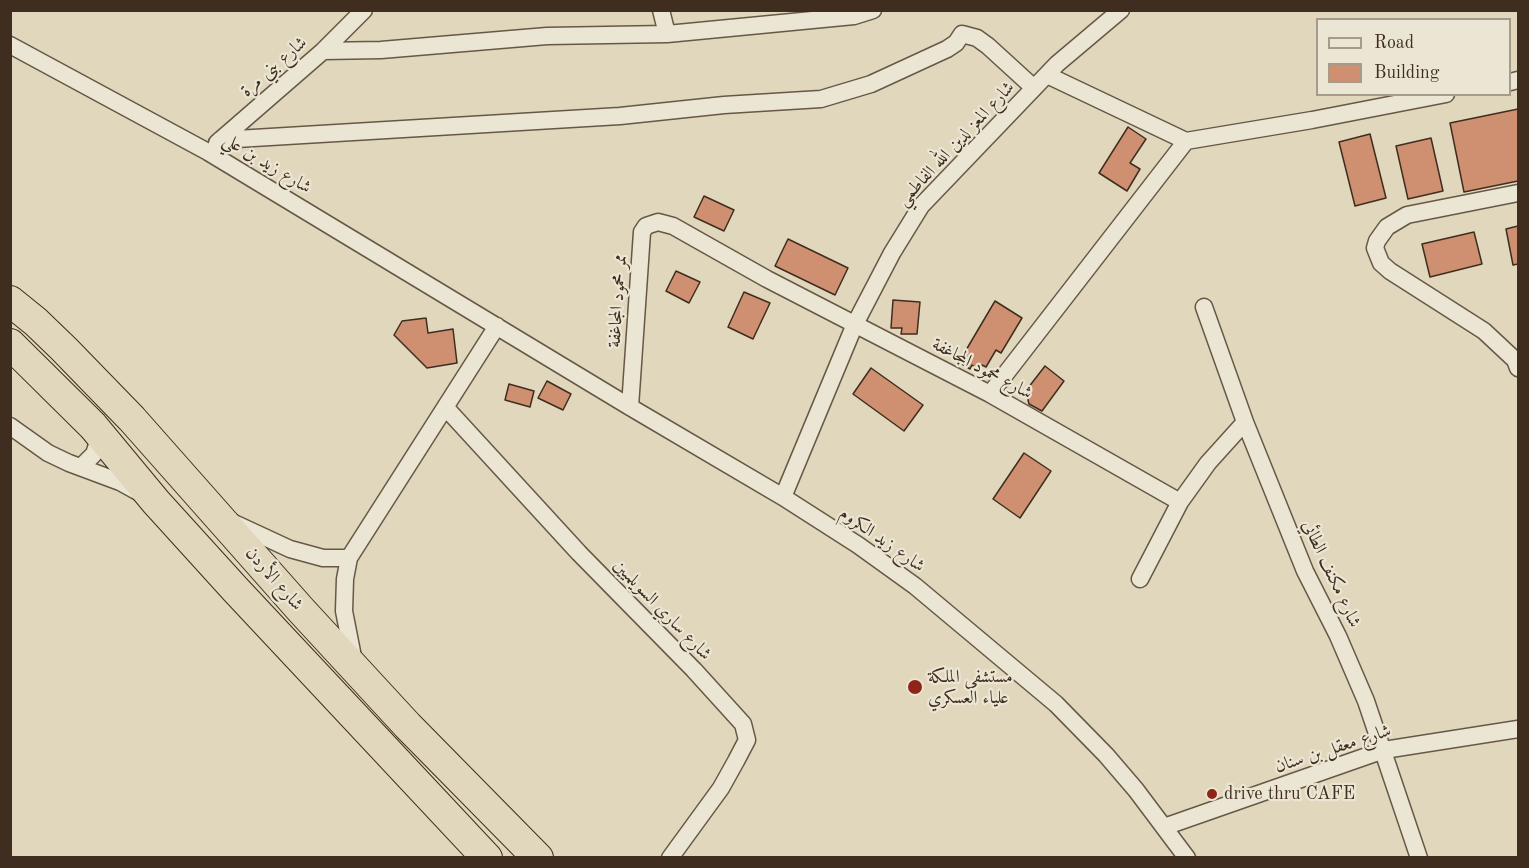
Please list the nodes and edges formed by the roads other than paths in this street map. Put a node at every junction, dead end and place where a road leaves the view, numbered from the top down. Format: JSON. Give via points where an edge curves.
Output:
{"nodes":[{"id":1,"x":364,"y":10,"type":"edge"},
{"id":2,"x":661,"y":10,"type":"edge"},
{"id":3,"x":873,"y":10,"type":"edge"},
{"id":4,"x":1121,"y":10,"type":"edge"},
{"id":5,"x":667,"y":34,"type":"junction"},
{"id":6,"x":10,"y":45,"type":"edge"},
{"id":7,"x":323,"y":51,"type":"junction"},
{"id":8,"x":1047,"y":75,"type":"junction"},
{"id":9,"x":1034,"y":88,"type":"junction"},
{"id":10,"x":1436,"y":96,"type":"edge"},
{"id":11,"x":1186,"y":141,"type":"junction"},
{"id":12,"x":214,"y":146,"type":"junction"},
{"id":13,"x":1518,"y":193,"type":"edge"},
{"id":14,"x":673,"y":226,"type":"joint"},
{"id":15,"x":10,"y":301,"type":"edge"},
{"id":16,"x":1204,"y":308,"type":"dead end"},
{"id":17,"x":855,"y":324,"type":"junction"},
{"id":18,"x":497,"y":326,"type":"junction"},
{"id":19,"x":10,"y":344,"type":"edge"},
{"id":20,"x":1517,"y":362,"type":"edge"},
{"id":21,"x":990,"y":394,"type":"junction"},
{"id":22,"x":630,"y":407,"type":"junction"},
{"id":23,"x":446,"y":408,"type":"junction"},
{"id":24,"x":1245,"y":423,"type":"junction"},
{"id":25,"x":10,"y":426,"type":"edge"},
{"id":26,"x":93,"y":426,"type":"junction"},
{"id":27,"x":81,"y":467,"type":"junction"},
{"id":28,"x":783,"y":497,"type":"junction"},
{"id":29,"x":156,"y":502,"type":"junction"},
{"id":30,"x":1180,"y":502,"type":"junction"},
{"id":31,"x":219,"y":516,"type":"junction"},
{"id":32,"x":349,"y":558,"type":"junction"},
{"id":33,"x":1140,"y":579,"type":"dead end"},
{"id":34,"x":355,"y":668,"type":"junction"},
{"id":35,"x":1518,"y":729,"type":"edge"},
{"id":36,"x":1384,"y":750,"type":"junction"},
{"id":37,"x":1164,"y":826,"type":"junction"},
{"id":38,"x":487,"y":858,"type":"edge"},
{"id":39,"x":538,"y":858,"type":"edge"},
{"id":40,"x":670,"y":858,"type":"edge"},
{"id":41,"x":1187,"y":858,"type":"edge"},
{"id":42,"x":1419,"y":858,"type":"edge"}],
"edges":[{"from":1,"to":7,"type":"street","name":"شارع بني مرة"},
{"from":2,"to":5,"type":"street"},
{"from":3,"to":5,"type":"street","via":[[854,16]]},
{"from":4,"to":8,"type":"street","name":"شارع المعز لدين الله الفاطمي","via":[[1072,49]]},
{"from":5,"to":7,"type":"street","via":[[547,36]]},
{"from":6,"to":12,"type":"street","name":"شارع زيد بن علي"},
{"from":7,"to":12,"type":"street","name":"شارع بني مرة"},
{"from":8,"to":9,"type":"street","name":"شارع المعز لدين الله الفاطمي"},
{"from":8,"to":11,"type":"street"},
{"from":9,"to":12,"type":"street","via":[[988,46],[962,34],[947,49],[872,84],[830,97]]},
{"from":9,"to":17,"type":"street","name":"شارع المعز لدين الله الفاطمي","via":[[921,206]]},
{"from":10,"to":11,"type":"street"},
{"from":11,"to":21,"type":"street"},
{"from":12,"to":18,"type":"street","name":"شارع زيد بن علي"},
{"from":13,"to":20,"type":"street","via":[[1407,215],[1387,227],[1375,248],[1381,263],[1390,271],[1484,331]]},
{"from":14,"to":17,"type":"street","name":"شارع محمود المجاغفة"},
{"from":14,"to":22,"type":"street","name":"ممر محمود المجاغفة","via":[[658,222],[642,232]]},
{"from":15,"to":31,"type":"highway","name":"شارع الأردن","via":[[64,349]]},
{"from":16,"to":24,"type":"street","name":"شارع مكنف الطائي"},
{"from":17,"to":21,"type":"street","name":"شارع محمود المجاغفة"},
{"from":17,"to":28,"type":"street","name":"شارع المعز لدين الله الفاطمي"},
{"from":18,"to":22,"type":"street","name":"شارع زيد الكروم"},
{"from":18,"to":23,"type":"street"},
{"from":19,"to":26,"type":"highway","name":"شارع الأردن"},
{"from":21,"to":30,"type":"street","name":"شارع محمود المجاغفة"},
{"from":22,"to":28,"type":"street","name":"شارع زيد الكروم"},
{"from":23,"to":32,"type":"street"},
{"from":23,"to":40,"type":"street","name":"شارع ساري السويلميين","via":[[742,724],[747,740],[736,761]]},
{"from":24,"to":30,"type":"street","via":[[1208,463]]},
{"from":24,"to":36,"type":"street","name":"شارع مكنف الطائي","via":[[1305,571],[1354,671]]},
{"from":25,"to":27,"type":"street","via":[[48,453]]},
{"from":26,"to":27,"type":"street","via":[[94,454]]},
{"from":26,"to":29,"type":"highway","name":"شارع الأردن"},
{"from":27,"to":29,"type":"street"},
{"from":28,"to":37,"type":"street","name":"شارع زيد الكروم","via":[[915,586],[1056,704],[1106,754]]},
{"from":29,"to":38,"type":"highway","name":"شارع الأردن"},
{"from":30,"to":33,"type":"street"},
{"from":31,"to":32,"type":"street","via":[[290,549],[323,558]]},
{"from":31,"to":34,"type":"highway","name":"شارع الأردن"},
{"from":32,"to":34,"type":"street","via":[[344,611]]},
{"from":34,"to":39,"type":"highway","name":"شارع الأردن"},
{"from":35,"to":36,"type":"street","name":"شارع معقل بن سنان"},
{"from":36,"to":37,"type":"street","name":"شارع معقل بن سنان"},
{"from":36,"to":42,"type":"street","name":"شارع مكنف الطائي"},
{"from":37,"to":41,"type":"street","name":"شارع زيد الكروم"}]}
